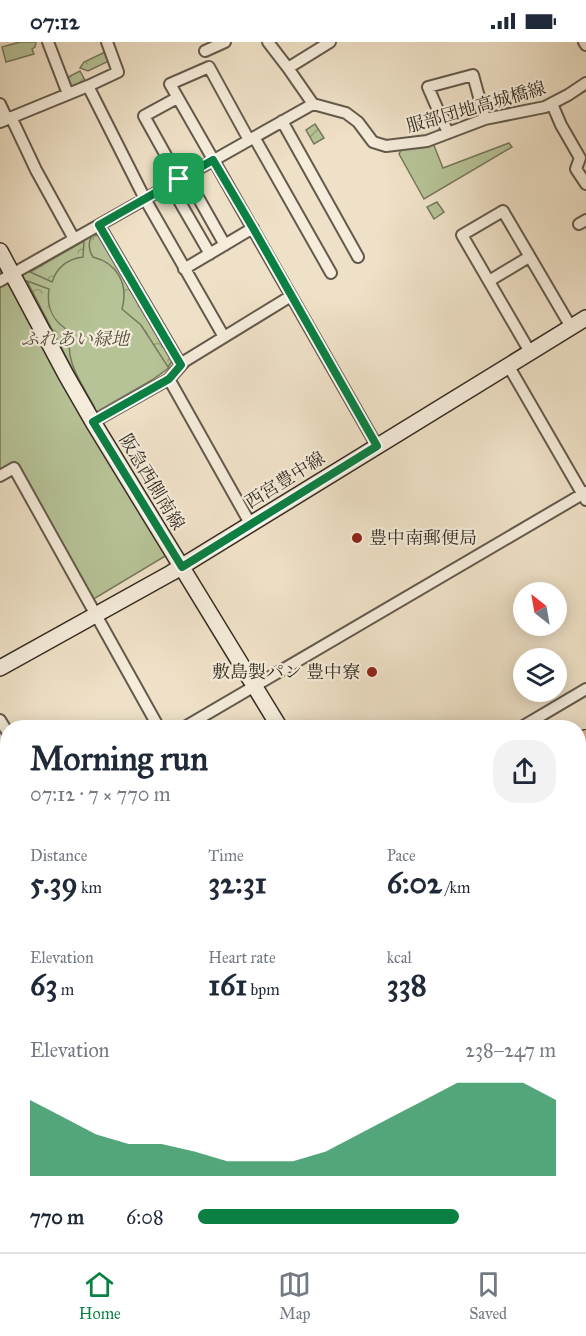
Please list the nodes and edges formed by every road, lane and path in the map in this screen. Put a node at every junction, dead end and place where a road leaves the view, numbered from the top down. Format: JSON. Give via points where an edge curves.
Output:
{"nodes":[{"id":1,"x":48,"y":42,"type":"edge"},
{"id":2,"x":107,"y":42,"type":"edge"},
{"id":3,"x":225,"y":42,"type":"edge"},
{"id":4,"x":268,"y":42,"type":"edge"},
{"id":5,"x":330,"y":42,"type":"edge"},
{"id":6,"x":205,"y":51,"type":"dead end"},
{"id":7,"x":288,"y":68,"type":"junction"},
{"id":8,"x":88,"y":86,"type":"junction"},
{"id":9,"x":584,"y":89,"type":"edge"},
{"id":10,"x":68,"y":94,"type":"junction"},
{"id":11,"x":177,"y":98,"type":"junction"},
{"id":12,"x":0,"y":104,"type":"edge"},
{"id":13,"x":313,"y":104,"type":"junction"},
{"id":14,"x":552,"y":104,"type":"junction"},
{"id":15,"x":485,"y":119,"type":"junction"},
{"id":16,"x":6,"y":120,"type":"edge"},
{"id":17,"x":282,"y":121,"type":"junction"},
{"id":18,"x":448,"y":133,"type":"junction"},
{"id":19,"x":252,"y":138,"type":"junction"},
{"id":20,"x":583,"y":156,"type":"edge"},
{"id":21,"x":213,"y":160,"type":"junction"},
{"id":22,"x":178,"y":180,"type":"junction"},
{"id":23,"x":586,"y":184,"type":"edge"},
{"id":24,"x":145,"y":199,"type":"junction"},
{"id":25,"x":99,"y":225,"type":"junction"},
{"id":26,"x":253,"y":228,"type":"junction"},
{"id":27,"x":74,"y":239,"type":"junction"},
{"id":28,"x":225,"y":245,"type":"junction"},
{"id":29,"x":0,"y":251,"type":"edge"},
{"id":30,"x":210,"y":254,"type":"junction"},
{"id":31,"x":358,"y":257,"type":"dead end"},
{"id":32,"x":529,"y":257,"type":"junction"},
{"id":33,"x":184,"y":269,"type":"junction"},
{"id":34,"x":331,"y":273,"type":"dead end"},
{"id":35,"x":6,"y":277,"type":"edge"},
{"id":36,"x":489,"y":281,"type":"junction"},
{"id":37,"x":291,"y":296,"type":"junction"},
{"id":38,"x":586,"y":318,"type":"edge"},
{"id":39,"x":572,"y":327,"type":"junction"},
{"id":40,"x":224,"y":337,"type":"junction"},
{"id":41,"x":530,"y":352,"type":"junction"},
{"id":42,"x":181,"y":365,"type":"junction"},
{"id":43,"x":508,"y":365,"type":"junction"},
{"id":44,"x":169,"y":379,"type":"junction"},
{"id":45,"x":93,"y":422,"type":"junction"},
{"id":46,"x":377,"y":446,"type":"junction"},
{"id":47,"x":0,"y":476,"type":"edge"},
{"id":48,"x":585,"y":495,"type":"edge"},
{"id":49,"x":251,"y":525,"type":"junction"},
{"id":50,"x":182,"y":567,"type":"junction"},
{"id":51,"x":96,"y":616,"type":"junction"},
{"id":52,"x":0,"y":668,"type":"edge"},
{"id":53,"x":255,"y":687,"type":"junction"},
{"id":54,"x":586,"y":689,"type":"edge"},
{"id":55,"x":154,"y":720,"type":"edge"},
{"id":56,"x":197,"y":720,"type":"edge"},
{"id":57,"x":275,"y":720,"type":"edge"},
{"id":58,"x":534,"y":720,"type":"edge"}],
"edges":[{"from":1,"to":10,"type":"street"},
{"from":2,"to":8,"type":"street","via":[[118,72]]},
{"from":3,"to":6,"type":"street"},
{"from":4,"to":7,"type":"street"},
{"from":5,"to":7,"type":"street"},
{"from":7,"to":13,"type":"street"},
{"from":8,"to":10,"type":"street"},
{"from":8,"to":24,"type":"street"},
{"from":9,"to":14,"type":"street","name":"服部団地高城橋線"},
{"from":10,"to":16,"type":"street"},
{"from":11,"to":19,"type":"street","via":[[170,84],[209,67]]},
{"from":11,"to":21,"type":"street"},
{"from":11,"to":22,"type":"street","via":[[144,116]]},
{"from":12,"to":16,"type":"street"},
{"from":13,"to":17,"type":"street"},
{"from":13,"to":18,"type":"street","name":"服部団地高城橋線","via":[[350,115],[371,140],[382,146],[427,141]]},
{"from":14,"to":15,"type":"street","name":"服部団地高城橋線"},
{"from":14,"to":20,"type":"street","via":[[561,125]]},
{"from":15,"to":18,"type":"street","name":"服部団地高城橋線"},
{"from":15,"to":18,"type":"street","via":[[473,75],[428,87]]},
{"from":16,"to":27,"type":"street"},
{"from":17,"to":19,"type":"street"},
{"from":17,"to":31,"type":"street"},
{"from":19,"to":21,"type":"street"},
{"from":19,"to":34,"type":"street"},
{"from":20,"to":23,"type":"street","via":[[576,169]]},
{"from":21,"to":22,"type":"street"},
{"from":21,"to":26,"type":"street"},
{"from":22,"to":24,"type":"street"},
{"from":22,"to":28,"type":"street"},
{"from":22,"to":30,"type":"street"},
{"from":24,"to":25,"type":"street"},
{"from":24,"to":33,"type":"street"},
{"from":25,"to":27,"type":"street"},
{"from":25,"to":42,"type":"street"},
{"from":26,"to":28,"type":"street"},
{"from":26,"to":37,"type":"street"},
{"from":27,"to":35,"type":"street"},
{"from":28,"to":30,"type":"street"},
{"from":29,"to":35,"type":"main road","name":"阪急西側南線"},
{"from":30,"to":33,"type":"street"},
{"from":32,"to":36,"type":"street"},
{"from":32,"to":36,"type":"street","via":[[503,211],[462,235]]},
{"from":32,"to":39,"type":"street"},
{"from":33,"to":40,"type":"street"},
{"from":35,"to":45,"type":"main road","name":"阪急西側南線"},
{"from":36,"to":41,"type":"street"},
{"from":37,"to":40,"type":"street"},
{"from":37,"to":46,"type":"street"},
{"from":38,"to":39,"type":"main road","name":"西宮豊中線"},
{"from":39,"to":41,"type":"main road","name":"西宮豊中線"},
{"from":40,"to":42,"type":"street"},
{"from":41,"to":43,"type":"main road","name":"西宮豊中線"},
{"from":42,"to":44,"type":"street"},
{"from":43,"to":46,"type":"main road","name":"西宮豊中線"},
{"from":43,"to":48,"type":"street"},
{"from":44,"to":45,"type":"street"},
{"from":44,"to":49,"type":"street"},
{"from":45,"to":50,"type":"main road","name":"阪急西側南線"},
{"from":46,"to":49,"type":"main road","name":"西宮豊中線"},
{"from":47,"to":51,"type":"street","via":[[14,468]]},
{"from":48,"to":53,"type":"street"},
{"from":49,"to":50,"type":"main road","name":"西宮豊中線"},
{"from":50,"to":51,"type":"main road","name":"西宮豊中線"},
{"from":50,"to":53,"type":"main road","name":"阪急西側南線"},
{"from":51,"to":52,"type":"main road","name":"西宮豊中線"},
{"from":51,"to":55,"type":"street"},
{"from":53,"to":56,"type":"street"},
{"from":53,"to":57,"type":"main road","name":"阪急西側南線"},
{"from":54,"to":58,"type":"street"}]}
